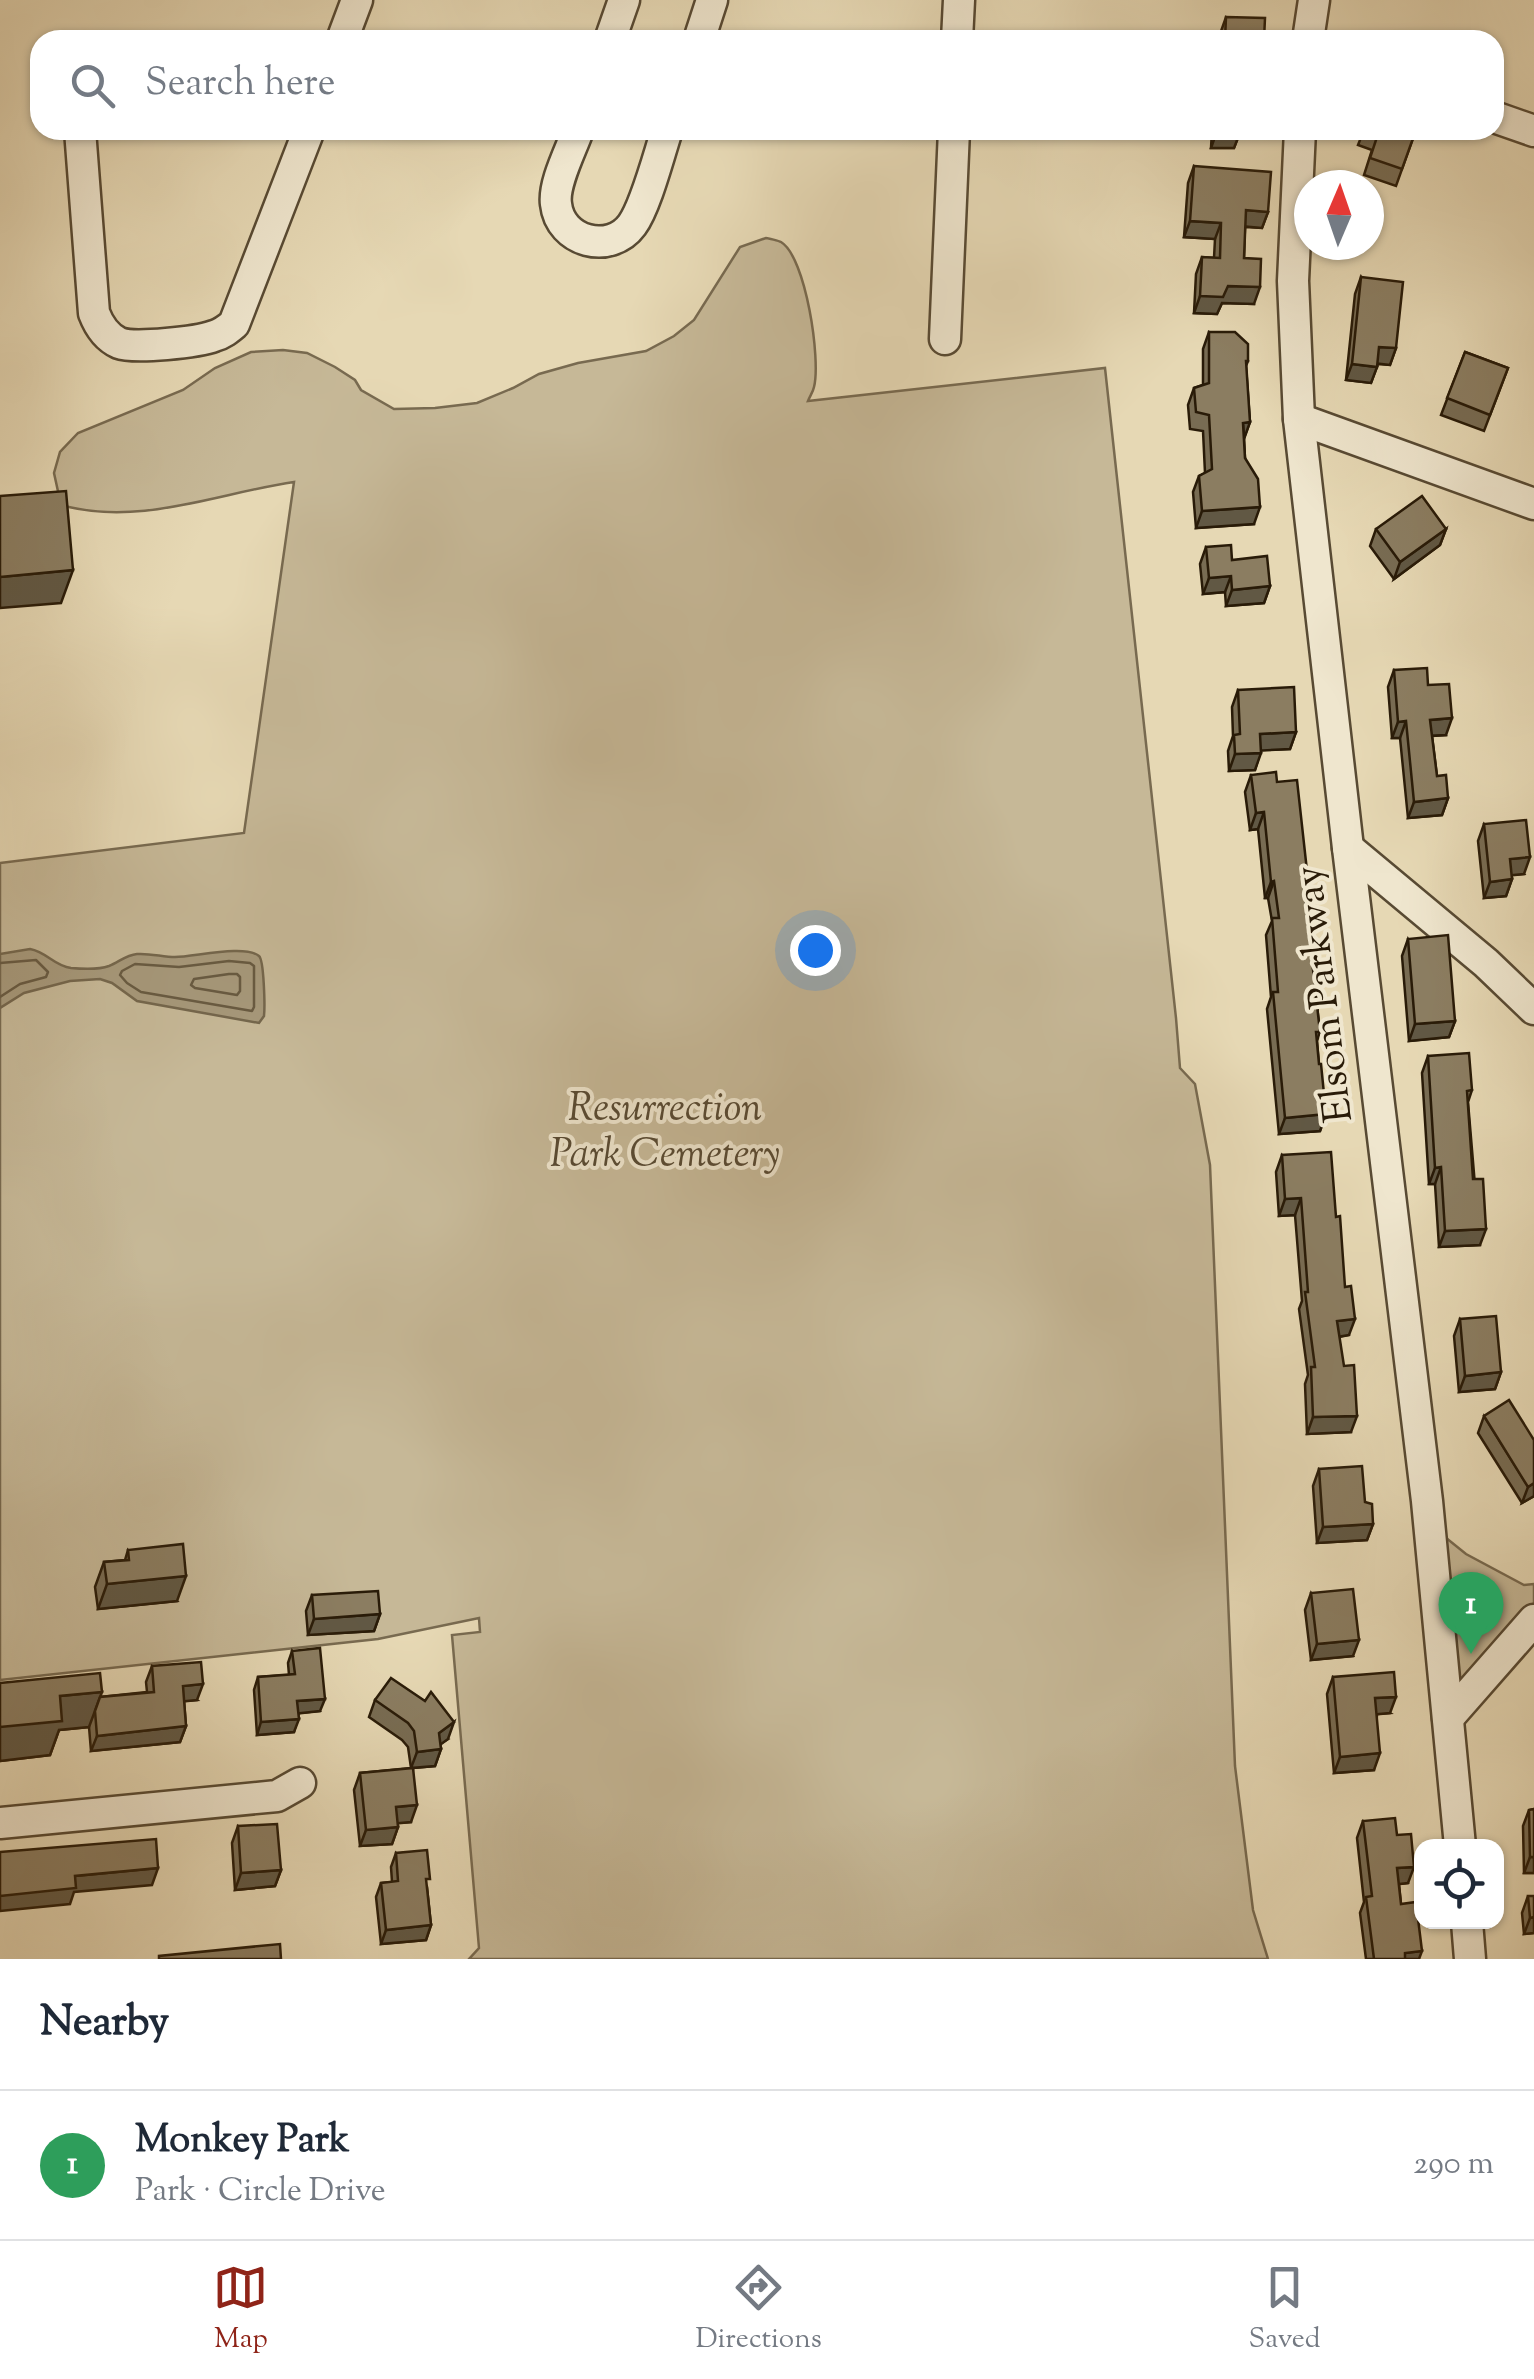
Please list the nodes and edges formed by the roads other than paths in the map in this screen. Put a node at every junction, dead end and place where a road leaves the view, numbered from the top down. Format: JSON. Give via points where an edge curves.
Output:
{"nodes":[{"id":1,"x":357,"y":0,"type":"edge"},
{"id":2,"x":624,"y":0,"type":"edge"},
{"id":3,"x":712,"y":0,"type":"edge"},
{"id":4,"x":959,"y":0,"type":"edge"},
{"id":5,"x":1314,"y":0,"type":"edge"},
{"id":6,"x":346,"y":30,"type":"edge"},
{"id":7,"x":614,"y":30,"type":"edge"},
{"id":8,"x":702,"y":30,"type":"edge"},
{"id":9,"x":958,"y":30,"type":"edge"},
{"id":10,"x":1310,"y":30,"type":"edge"},
{"id":11,"x":1504,"y":120,"type":"edge"},
{"id":12,"x":1534,"y":131,"type":"edge"},
{"id":13,"x":81,"y":140,"type":"edge"},
{"id":14,"x":305,"y":140,"type":"edge"},
{"id":15,"x":574,"y":140,"type":"edge"},
{"id":16,"x":664,"y":140,"type":"edge"},
{"id":17,"x":954,"y":140,"type":"edge"},
{"id":18,"x":1300,"y":140,"type":"edge"},
{"id":19,"x":945,"y":339,"type":"dead end"},
{"id":20,"x":1300,"y":419,"type":"junction"},
{"id":21,"x":1534,"y":504,"type":"edge"},
{"id":22,"x":1348,"y":848,"type":"junction"},
{"id":23,"x":1534,"y":1009,"type":"edge"},
{"id":24,"x":1534,"y":1620,"type":"edge"},
{"id":25,"x":1448,"y":1718,"type":"junction"},
{"id":26,"x":0,"y":1802,"type":"edge"},
{"id":27,"x":0,"y":1823,"type":"edge"},
{"id":28,"x":1459,"y":1839,"type":"edge"},
{"id":29,"x":1468,"y":1929,"type":"edge"},
{"id":30,"x":1470,"y":1959,"type":"edge"}],
"edges":[{"from":1,"to":6,"type":"street"},
{"from":2,"to":7,"type":"street"},
{"from":3,"to":8,"type":"street"},
{"from":4,"to":9,"type":"street"},
{"from":5,"to":10,"type":"street"},
{"from":11,"to":12,"type":"street"},
{"from":13,"to":14,"type":"street","via":[[94,314],[108,336],[132,346],[210,338],[234,324]]},
{"from":15,"to":16,"type":"street","via":[[556,204],[575,236],[603,242],[634,223]]},
{"from":17,"to":19,"type":"street"},
{"from":18,"to":20,"type":"street","name":"Elsom Parkway","via":[[1293,282]]},
{"from":20,"to":21,"type":"street"},
{"from":20,"to":22,"type":"street","name":"Elsom Parkway"},
{"from":22,"to":23,"type":"street"},
{"from":22,"to":25,"type":"street","name":"Elsom Parkway"},
{"from":24,"to":25,"type":"street"},
{"from":25,"to":28,"type":"street","name":"Elsom Parkway"},
{"from":26,"to":27,"type":"street","via":[[275,1776],[300,1783],[277,1796]]},
{"from":29,"to":30,"type":"street"}]}
